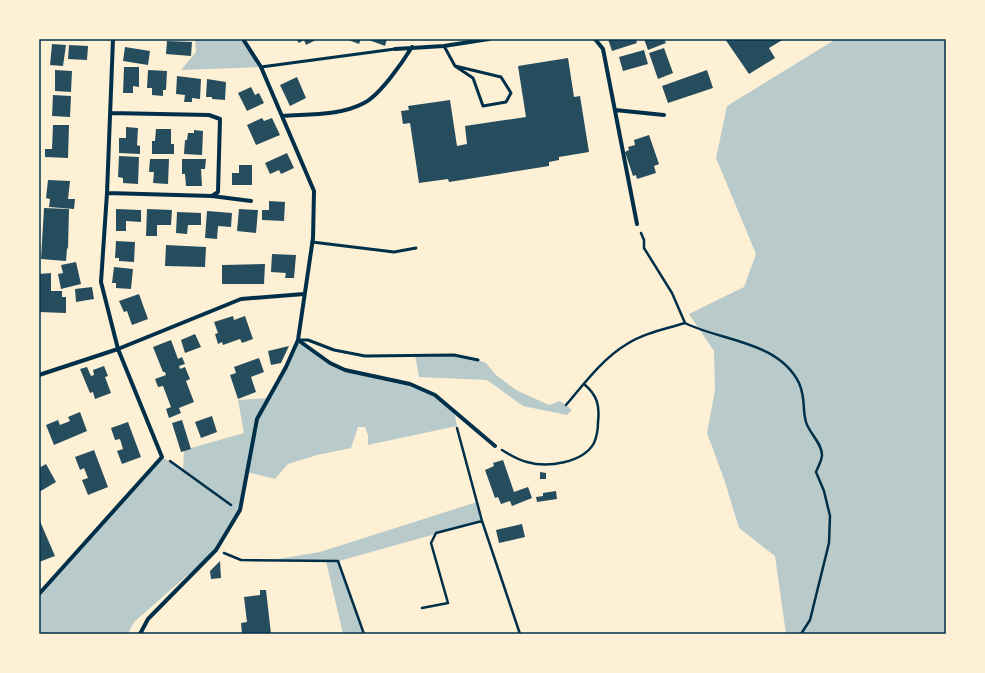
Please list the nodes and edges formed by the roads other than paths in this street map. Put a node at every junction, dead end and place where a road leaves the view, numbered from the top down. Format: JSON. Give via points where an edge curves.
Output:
{"nodes":[{"id":1,"x":113,"y":39,"type":"edge"},
{"id":2,"x":243,"y":39,"type":"edge"},
{"id":3,"x":489,"y":39,"type":"edge"},
{"id":4,"x":595,"y":39,"type":"edge"},
{"id":5,"x":444,"y":46,"type":"junction"},
{"id":6,"x":412,"y":47,"type":"junction"},
{"id":7,"x":395,"y":49,"type":"joint"},
{"id":8,"x":455,"y":66,"type":"junction"},
{"id":9,"x":260,"y":67,"type":"junction"},
{"id":10,"x":615,"y":110,"type":"junction"},
{"id":11,"x":110,"y":113,"type":"junction"},
{"id":12,"x":664,"y":115,"type":"dead end"},
{"id":13,"x":282,"y":116,"type":"junction"},
{"id":14,"x":107,"y":193,"type":"junction"},
{"id":15,"x":212,"y":196,"type":"junction"},
{"id":16,"x":251,"y":201,"type":"dead end"},
{"id":17,"x":637,"y":224,"type":"road end"},
{"id":18,"x":312,"y":242,"type":"junction"},
{"id":19,"x":416,"y":248,"type":"dead end"},
{"id":20,"x":304,"y":294,"type":"junction"},
{"id":21,"x":298,"y":340,"type":"junction"},
{"id":22,"x":118,"y":349,"type":"junction"},
{"id":23,"x":478,"y":360,"type":"dead end"},
{"id":24,"x":39,"y":375,"type":"edge"},
{"id":25,"x":495,"y":446,"type":"road end"},
{"id":26,"x":39,"y":594,"type":"edge"},
{"id":27,"x":140,"y":634,"type":"edge"}],
"edges":[{"from":1,"to":11,"type":"street"},
{"from":2,"to":9,"type":"street"},
{"from":3,"to":5,"type":"street"},
{"from":4,"to":10,"type":"street","via":[[603,49]]},
{"from":5,"to":6,"type":"street"},
{"from":5,"to":8,"type":"lane"},
{"from":6,"to":7,"type":"street"},
{"from":6,"to":13,"type":"street","via":[[400,66],[366,102],[342,111]]},
{"from":7,"to":9,"type":"lane"},
{"from":8,"to":8,"type":"lane","via":[[502,77],[511,93],[506,102],[483,106],[474,78]]},
{"from":9,"to":13,"type":"street"},
{"from":10,"to":12,"type":"street"},
{"from":10,"to":17,"type":"street"},
{"from":11,"to":14,"type":"street"},
{"from":11,"to":15,"type":"street","via":[[209,115],[220,119],[218,192]]},
{"from":13,"to":18,"type":"street","via":[[314,191]]},
{"from":14,"to":15,"type":"street"},
{"from":14,"to":22,"type":"street","via":[[101,282]]},
{"from":15,"to":16,"type":"street"},
{"from":18,"to":19,"type":"lane","via":[[394,252]]},
{"from":18,"to":20,"type":"street"},
{"from":20,"to":21,"type":"street"},
{"from":20,"to":22,"type":"street","via":[[241,299]]},
{"from":21,"to":23,"type":"lane","via":[[308,340],[334,350],[365,356],[454,355]]},
{"from":21,"to":25,"type":"street","via":[[330,363],[345,370],[410,384],[437,396]]},
{"from":21,"to":27,"type":"street","via":[[257,419],[240,510],[216,550],[148,619]]},
{"from":22,"to":24,"type":"street"},
{"from":22,"to":26,"type":"street","via":[[162,457]]}]}
